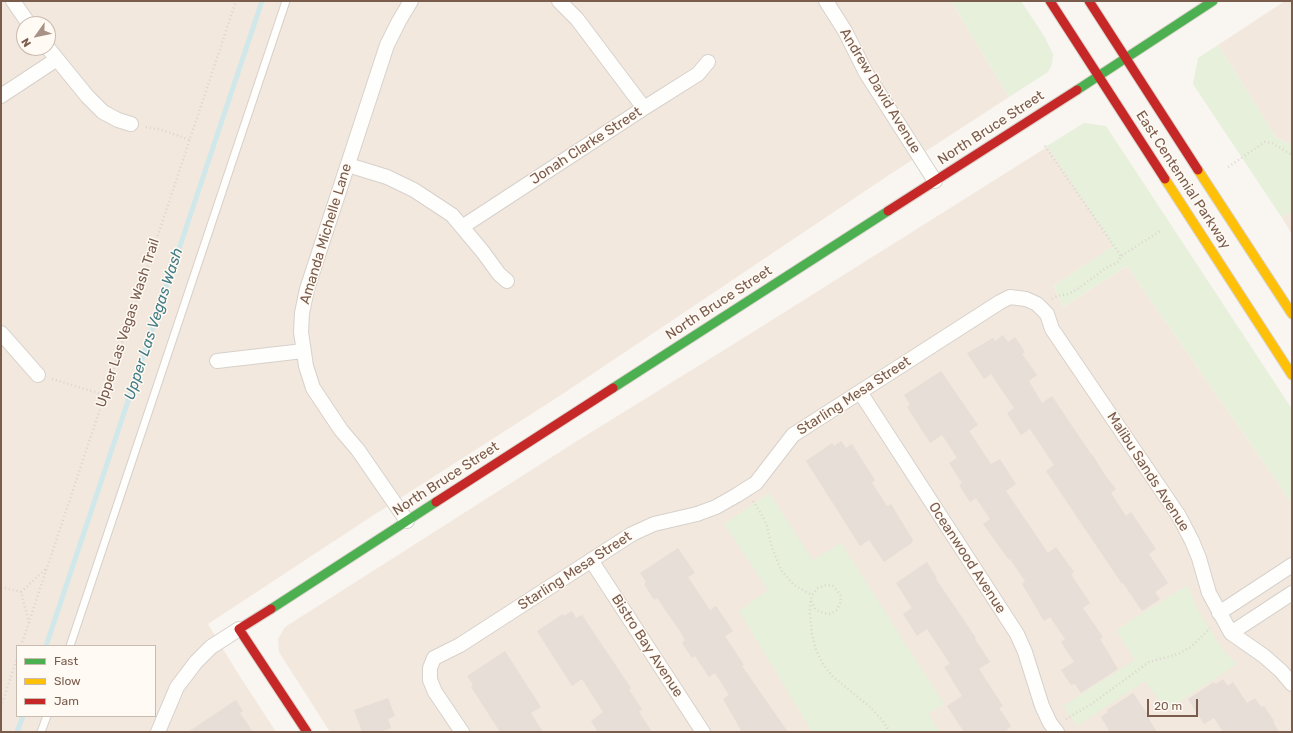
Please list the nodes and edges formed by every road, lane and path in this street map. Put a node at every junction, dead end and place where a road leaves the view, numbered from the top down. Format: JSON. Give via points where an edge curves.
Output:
{"nodes":[{"id":1,"x":12,"y":1,"type":"edge"},
{"id":2,"x":236,"y":1,"type":"edge"},
{"id":3,"x":286,"y":1,"type":"edge"},
{"id":4,"x":411,"y":1,"type":"edge"},
{"id":5,"x":559,"y":1,"type":"edge"},
{"id":6,"x":826,"y":1,"type":"edge"},
{"id":7,"x":1050,"y":1,"type":"edge"},
{"id":8,"x":1089,"y":1,"type":"edge"},
{"id":9,"x":1213,"y":1,"type":"edge"},
{"id":10,"x":23,"y":16,"type":"edge"},
{"id":11,"x":55,"y":56,"type":"edge"},
{"id":12,"x":1126,"y":58,"type":"junction"},
{"id":13,"x":57,"y":59,"type":"junction"},
{"id":14,"x":708,"y":62,"type":"dead end"},
{"id":15,"x":1099,"y":76,"type":"junction"},
{"id":16,"x":1,"y":96,"type":"edge"},
{"id":17,"x":644,"y":108,"type":"junction"},
{"id":18,"x":132,"y":124,"type":"joint"},
{"id":19,"x":190,"y":140,"type":"junction"},
{"id":20,"x":1045,"y":146,"type":"dead end"},
{"id":21,"x":1292,"y":156,"type":"edge"},
{"id":22,"x":348,"y":165,"type":"junction"},
{"id":23,"x":1228,"y":167,"type":"dead end"},
{"id":24,"x":935,"y":181,"type":"junction"},
{"id":25,"x":462,"y":227,"type":"junction"},
{"id":26,"x":1160,"y":231,"type":"dead end"},
{"id":27,"x":1121,"y":256,"type":"junction"},
{"id":28,"x":507,"y":281,"type":"dead end"},
{"id":29,"x":1026,"y":299,"type":"joint"},
{"id":30,"x":1041,"y":308,"type":"junction"},
{"id":31,"x":1292,"y":314,"type":"edge"},
{"id":32,"x":1,"y":333,"type":"edge"},
{"id":33,"x":303,"y":351,"type":"junction"},
{"id":34,"x":217,"y":361,"type":"dead end"},
{"id":35,"x":38,"y":375,"type":"joint"},
{"id":36,"x":1292,"y":375,"type":"edge"},
{"id":37,"x":860,"y":392,"type":"junction"},
{"id":38,"x":105,"y":395,"type":"junction"},
{"id":39,"x":745,"y":490,"type":"junction"},
{"id":40,"x":407,"y":521,"type":"junction"},
{"id":41,"x":591,"y":560,"type":"junction"},
{"id":42,"x":1292,"y":565,"type":"edge"},
{"id":43,"x":47,"y":567,"type":"junction"},
{"id":44,"x":1,"y":587,"type":"edge"},
{"id":45,"x":21,"y":592,"type":"junction"},
{"id":46,"x":1292,"y":593,"type":"edge"},
{"id":47,"x":812,"y":595,"type":"junction"},
{"id":48,"x":811,"y":601,"type":"junction"},
{"id":49,"x":1221,"y":616,"type":"junction"},
{"id":50,"x":29,"y":622,"type":"junction"},
{"id":51,"x":239,"y":629,"type":"junction"},
{"id":52,"x":1231,"y":632,"type":"junction"},
{"id":53,"x":21,"y":645,"type":"edge"},
{"id":54,"x":70,"y":645,"type":"edge"},
{"id":55,"x":16,"y":661,"type":"edge"},
{"id":56,"x":1292,"y":684,"type":"edge"},
{"id":57,"x":1,"y":706,"type":"edge"},
{"id":58,"x":46,"y":717,"type":"edge"},
{"id":59,"x":1055,"y":730,"type":"edge"},
{"id":60,"x":41,"y":732,"type":"edge"},
{"id":61,"x":158,"y":732,"type":"edge"},
{"id":62,"x":307,"y":732,"type":"edge"},
{"id":63,"x":462,"y":732,"type":"edge"},
{"id":64,"x":702,"y":732,"type":"edge"},
{"id":65,"x":890,"y":732,"type":"edge"}],
"edges":[{"from":1,"to":10,"type":"street"},
{"from":2,"to":19,"type":"path","name":"Upper Las Vegas Wash Trail"},
{"from":3,"to":54,"type":"lane"},
{"from":4,"to":22,"type":"street","name":"Amanda Michelle Lane","via":[[386,45]]},
{"from":5,"to":17,"type":"street","via":[[577,19]]},
{"from":6,"to":24,"type":"street","name":"Andrew David Avenue","via":[[845,31],[866,73]]},
{"from":7,"to":15,"type":"street","name":"East Centennial Parkway"},
{"from":8,"to":12,"type":"street","name":"East Centennial Parkway"},
{"from":9,"to":12,"type":"street","name":"North Bruce Street"},
{"from":11,"to":13,"type":"street"},
{"from":12,"to":15,"type":"street","name":"North Bruce Street"},
{"from":12,"to":31,"type":"street","name":"East Centennial Parkway"},
{"from":13,"to":16,"type":"street"},
{"from":13,"to":18,"type":"street","via":[[103,112]]},
{"from":14,"to":17,"type":"street","name":"Jonah Clarke Street","via":[[698,74]]},
{"from":15,"to":24,"type":"street","name":"North Bruce Street"},
{"from":15,"to":36,"type":"street","name":"East Centennial Parkway"},
{"from":17,"to":25,"type":"street","name":"Jonah Clarke Street"},
{"from":18,"to":19,"type":"path","via":[[162,130]]},
{"from":19,"to":38,"type":"path","name":"Upper Las Vegas Wash Trail"},
{"from":20,"to":27,"type":"path"},
{"from":21,"to":23,"type":"path","via":[[1272,143],[1265,142]]},
{"from":22,"to":25,"type":"street","via":[[387,177],[414,190],[452,215]]},
{"from":22,"to":33,"type":"street","name":"Amanda Michelle Lane","via":[[307,289],[302,313]]},
{"from":24,"to":40,"type":"street","name":"North Bruce Street"},
{"from":25,"to":28,"type":"street"},
{"from":26,"to":27,"type":"path"},
{"from":27,"to":30,"type":"path","via":[[1118,262],[1079,288],[1057,296]]},
{"from":29,"to":30,"type":"street","name":"Malibu Sands Avenue"},
{"from":29,"to":37,"type":"street","name":"Starling Mesa Street","via":[[1010,297],[1000,302]]},
{"from":30,"to":49,"type":"street","name":"Malibu Sands Avenue","via":[[1047,314],[1052,329],[1179,516],[1199,558],[1208,593]]},
{"from":32,"to":35,"type":"street"},
{"from":33,"to":34,"type":"street"},
{"from":33,"to":40,"type":"street","name":"Amanda Michelle Lane","via":[[313,388]]},
{"from":35,"to":38,"type":"path"},
{"from":37,"to":39,"type":"street","name":"Starling Mesa Street","via":[[793,435],[756,483]]},
{"from":37,"to":59,"type":"street","name":"Oceanwood Avenue","via":[[1017,634],[1042,706]]},
{"from":38,"to":43,"type":"path","name":"Upper Las Vegas Wash Trail"},
{"from":39,"to":41,"type":"street","name":"Starling Mesa Street","via":[[716,507],[654,524],[632,534]]},
{"from":39,"to":47,"type":"path","via":[[763,516],[781,570],[794,585]]},
{"from":40,"to":51,"type":"street","name":"North Bruce Street"},
{"from":41,"to":63,"type":"street","name":"Starling Mesa Street","via":[[460,645],[434,658],[430,668],[430,680],[435,692]]},
{"from":41,"to":64,"type":"street","name":"Bistro Bay Avenue"},
{"from":42,"to":49,"type":"street"},
{"from":43,"to":45,"type":"path"},
{"from":43,"to":50,"type":"path","name":"Upper Las Vegas Wash Trail"},
{"from":44,"to":45,"type":"path"},
{"from":45,"to":50,"type":"path"},
{"from":46,"to":52,"type":"street"},
{"from":47,"to":48,"type":"path"},
{"from":47,"to":48,"type":"path","via":[[818,588],[826,585],[833,586],[841,596],[837,610],[830,614],[816,610]]},
{"from":48,"to":65,"type":"path","via":[[812,634],[823,664],[832,676],[882,720]]},
{"from":49,"to":52,"type":"street","name":"Malibu Sands Avenue"},
{"from":49,"to":59,"type":"path","via":[[1191,647],[1178,654],[1149,662]]},
{"from":50,"to":53,"type":"path","name":"Upper Las Vegas Wash Trail"},
{"from":51,"to":61,"type":"street","via":[[211,647],[196,662],[177,687]]},
{"from":51,"to":62,"type":"street"},
{"from":52,"to":56,"type":"street","name":"Malibu Sands Avenue","via":[[1264,656]]},
{"from":55,"to":57,"type":"path"},
{"from":58,"to":60,"type":"lane"}]}
